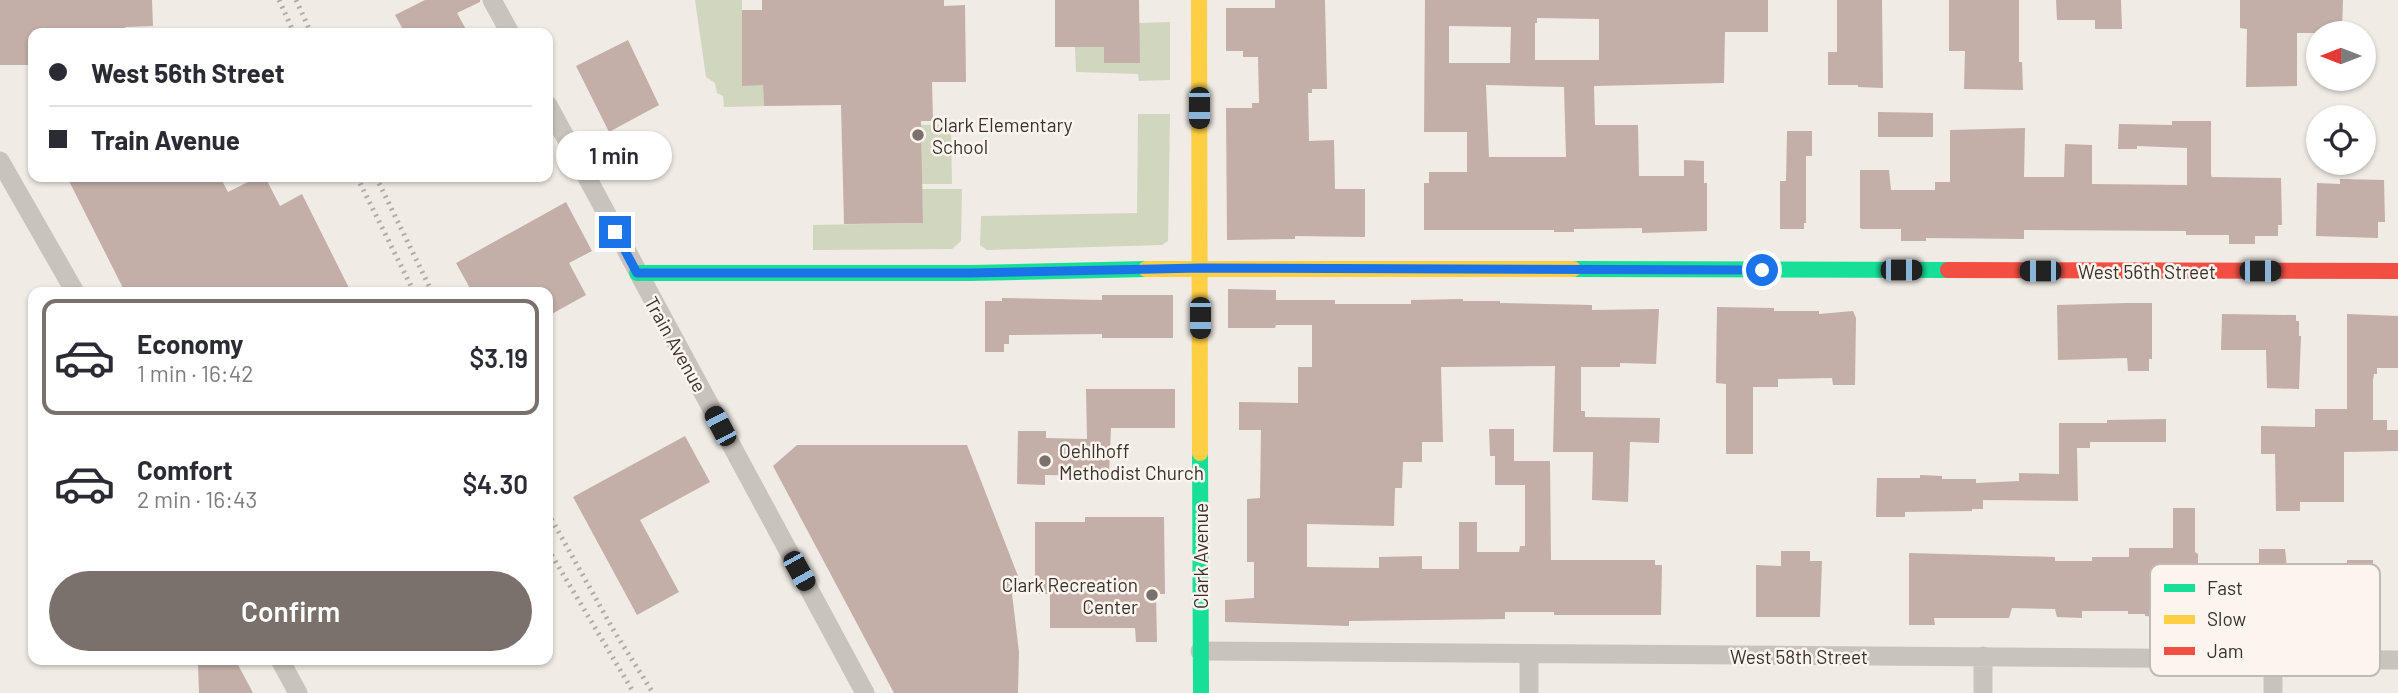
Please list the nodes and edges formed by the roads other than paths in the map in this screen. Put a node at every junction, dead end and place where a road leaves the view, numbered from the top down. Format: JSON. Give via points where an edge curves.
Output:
{"nodes":[{"id":1,"x":492,"y":0,"type":"edge"},
{"id":2,"x":1199,"y":0,"type":"edge"},
{"id":3,"x":506,"y":28,"type":"edge"},
{"id":4,"x":553,"y":114,"type":"edge"},
{"id":5,"x":0,"y":161,"type":"edge"},
{"id":6,"x":1200,"y":268,"type":"junction"},
{"id":7,"x":2398,"y":271,"type":"edge"},
{"id":8,"x":637,"y":273,"type":"junction"},
{"id":9,"x":72,"y":287,"type":"edge"},
{"id":10,"x":1200,"y":651,"type":"junction"},
{"id":11,"x":1529,"y":654,"type":"junction"},
{"id":12,"x":1983,"y":656,"type":"junction"},
{"id":13,"x":2150,"y":658,"type":"edge"},
{"id":14,"x":2380,"y":660,"type":"edge"},
{"id":15,"x":2398,"y":660,"type":"edge"},
{"id":16,"x":283,"y":665,"type":"edge"},
{"id":17,"x":298,"y":693,"type":"edge"},
{"id":18,"x":865,"y":693,"type":"edge"},
{"id":19,"x":1201,"y":693,"type":"edge"},
{"id":20,"x":1529,"y":693,"type":"edge"},
{"id":21,"x":1983,"y":693,"type":"edge"}],
"edges":[{"from":1,"to":3,"type":"street"},
{"from":2,"to":6,"type":"street","name":"Clark Avenue"},
{"from":4,"to":8,"type":"street","name":"Train Avenue"},
{"from":5,"to":9,"type":"street"},
{"from":6,"to":7,"type":"street","name":"West 56th Street"},
{"from":6,"to":8,"type":"street","name":"West 56th Street"},
{"from":6,"to":10,"type":"street","name":"Clark Avenue"},
{"from":8,"to":18,"type":"street","name":"Train Avenue"},
{"from":10,"to":11,"type":"street","name":"West 58th Street"},
{"from":10,"to":19,"type":"street","name":"Clark Avenue"},
{"from":11,"to":12,"type":"street","name":"West 58th Street"},
{"from":11,"to":20,"type":"street"},
{"from":12,"to":13,"type":"street","name":"West 58th Street"},
{"from":12,"to":21,"type":"street"},
{"from":14,"to":15,"type":"street","name":"West 58th Street"},
{"from":16,"to":17,"type":"street"}]}
